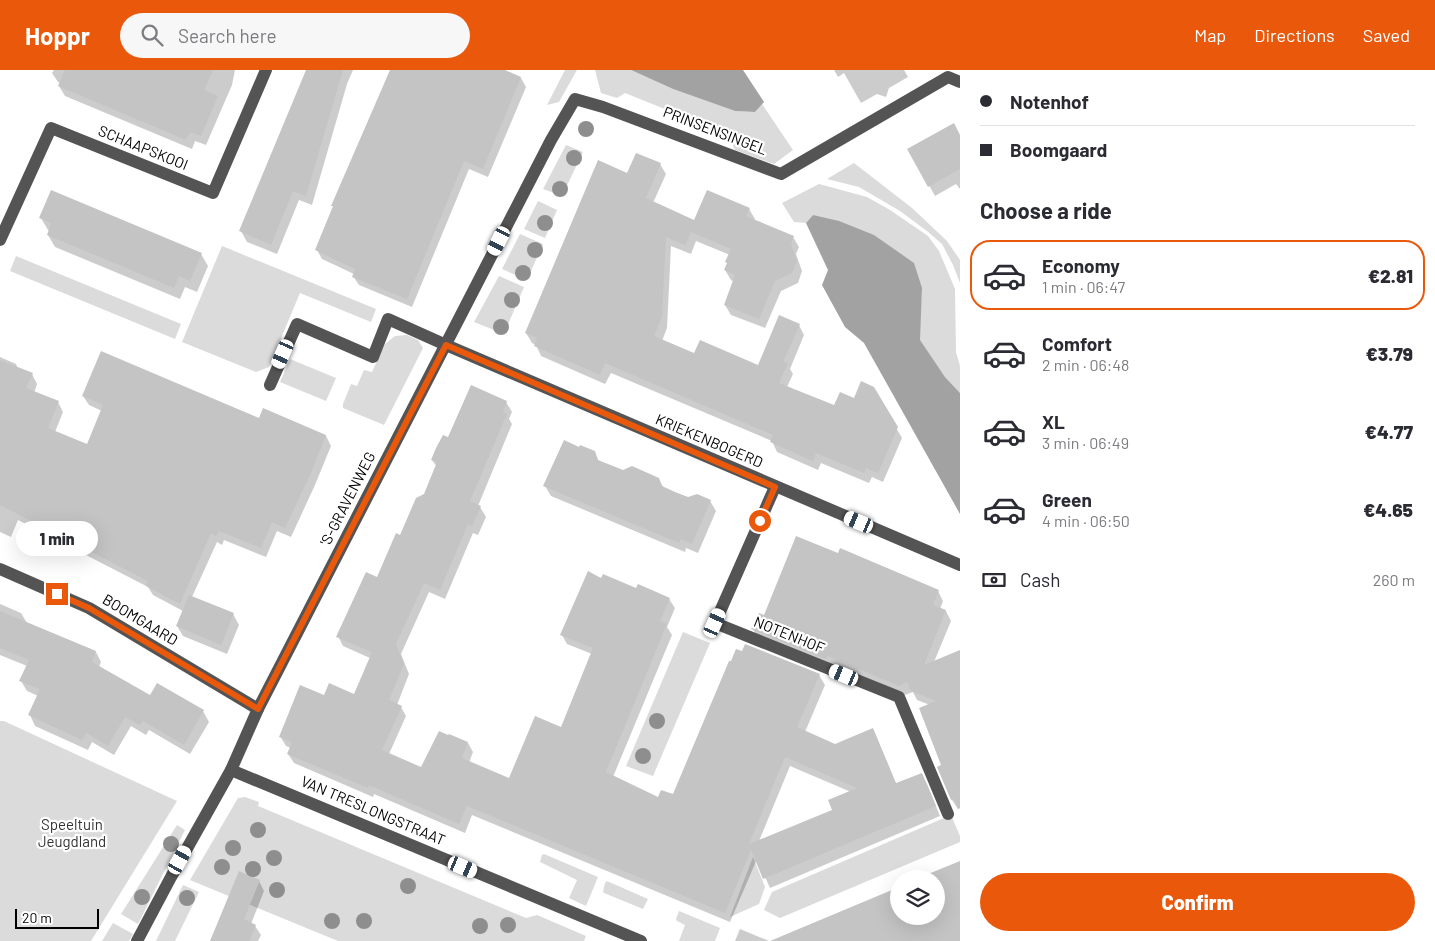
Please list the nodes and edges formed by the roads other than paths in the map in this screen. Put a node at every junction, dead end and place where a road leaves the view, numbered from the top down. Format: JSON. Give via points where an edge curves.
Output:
{"nodes":[{"id":1,"x":266,"y":70,"type":"edge"},
{"id":2,"x":960,"y":82,"type":"edge"},
{"id":3,"x":604,"y":107,"type":"joint"},
{"id":4,"x":0,"y":240,"type":"edge"},
{"id":5,"x":446,"y":345,"type":"junction"},
{"id":6,"x":270,"y":385,"type":"dead end"},
{"id":7,"x":775,"y":487,"type":"junction"},
{"id":8,"x":960,"y":565,"type":"edge"},
{"id":9,"x":0,"y":569,"type":"edge"},
{"id":10,"x":258,"y":709,"type":"junction"},
{"id":11,"x":231,"y":770,"type":"junction"},
{"id":12,"x":948,"y":814,"type":"dead end"},
{"id":13,"x":137,"y":941,"type":"edge"},
{"id":14,"x":641,"y":941,"type":"edge"}],
"edges":[{"from":1,"to":4,"type":"street","name":"SCHAAPSKOOI","via":[[213,193],[51,128]]},
{"from":2,"to":3,"type":"street","name":"PRINSENSINGEL","via":[[948,77],[781,174]]},
{"from":3,"to":5,"type":"street","name":"'S-GRAVENWEG","via":[[575,99]]},
{"from":5,"to":6,"type":"street","name":"KRIEKENBOGERD","via":[[388,319],[373,357],[297,324]]},
{"from":5,"to":7,"type":"street","name":"KRIEKENBOGERD"},
{"from":5,"to":10,"type":"street","name":"'S-GRAVENWEG"},
{"from":7,"to":8,"type":"street","name":"KRIEKENBOGERD"},
{"from":7,"to":12,"type":"street","name":"NOTENHOF","via":[[715,623],[899,697]]},
{"from":9,"to":10,"type":"street","name":"BOOMGAARD","via":[[89,608]]},
{"from":10,"to":11,"type":"street","name":"'S-GRAVENWEG"},
{"from":11,"to":13,"type":"street","name":"'S-GRAVENWEG"},
{"from":11,"to":14,"type":"street","name":"VAN TRESLONGSTRAAT"}]}
